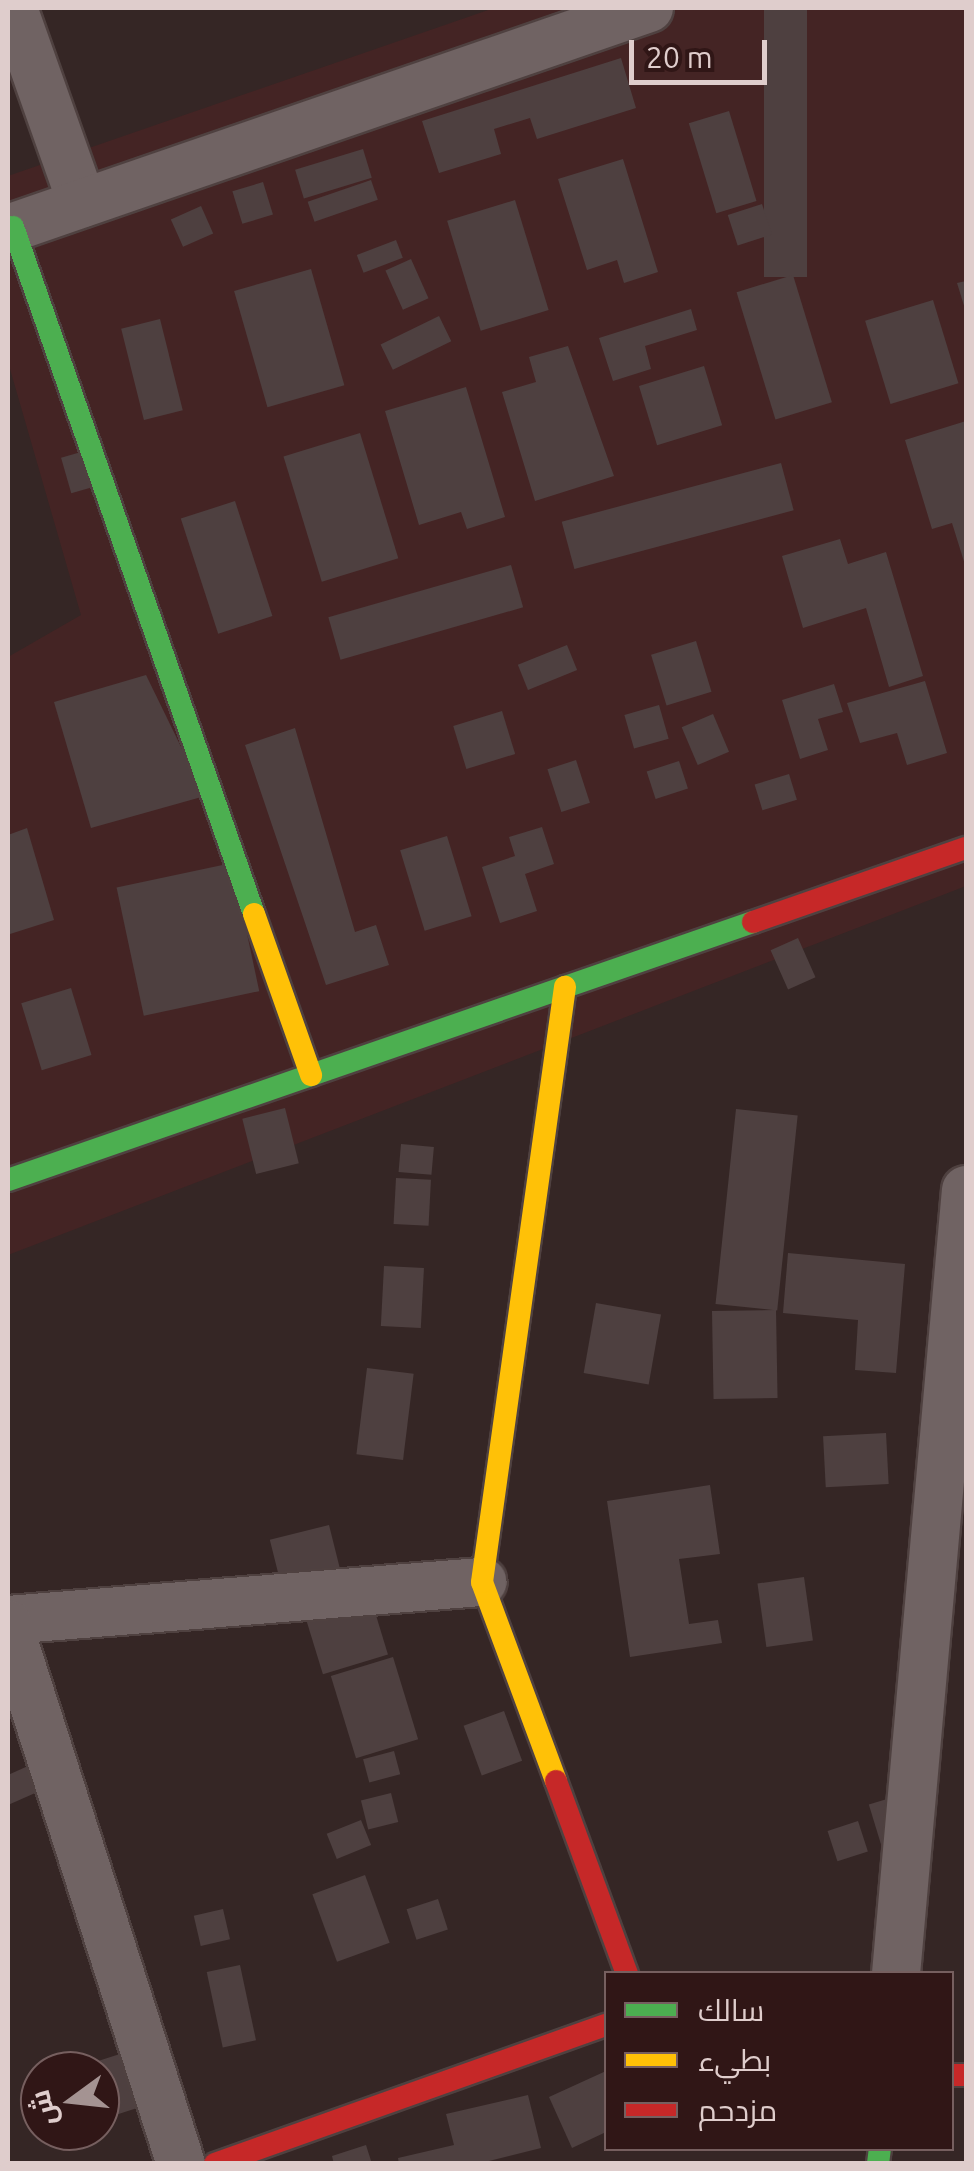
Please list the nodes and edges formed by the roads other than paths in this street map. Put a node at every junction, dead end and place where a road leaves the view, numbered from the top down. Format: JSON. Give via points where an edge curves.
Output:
{"nodes":[{"id":1,"x":13,"y":8,"type":"edge"},
{"id":2,"x":649,"y":8,"type":"edge"},
{"id":3,"x":602,"y":15,"type":"edge"},
{"id":4,"x":82,"y":203,"type":"junction"},
{"id":5,"x":10,"y":228,"type":"edge"},
{"id":6,"x":966,"y":848,"type":"edge"},
{"id":7,"x":565,"y":987,"type":"junction"},
{"id":8,"x":311,"y":1075,"type":"junction"},
{"id":9,"x":8,"y":1180,"type":"edge"},
{"id":10,"x":966,"y":1190,"type":"edge"},
{"id":11,"x":482,"y":1582,"type":"junction"},
{"id":12,"x":8,"y":1622,"type":"edge"},
{"id":13,"x":626,"y":1971,"type":"edge"},
{"id":14,"x":896,"y":1971,"type":"edge"},
{"id":15,"x":604,"y":2026,"type":"edge"},
{"id":16,"x":181,"y":2164,"type":"edge"},
{"id":17,"x":216,"y":2164,"type":"edge"}],
"edges":[{"from":1,"to":4,"type":"street"},
{"from":2,"to":3,"type":"street"},
{"from":3,"to":4,"type":"street"},
{"from":4,"to":5,"type":"street"},
{"from":5,"to":8,"type":"street"},
{"from":6,"to":7,"type":"street"},
{"from":7,"to":8,"type":"street"},
{"from":7,"to":11,"type":"street"},
{"from":8,"to":9,"type":"street"},
{"from":10,"to":14,"type":"street"},
{"from":11,"to":12,"type":"street"},
{"from":11,"to":13,"type":"street"},
{"from":12,"to":16,"type":"street"},
{"from":15,"to":17,"type":"street"}]}
